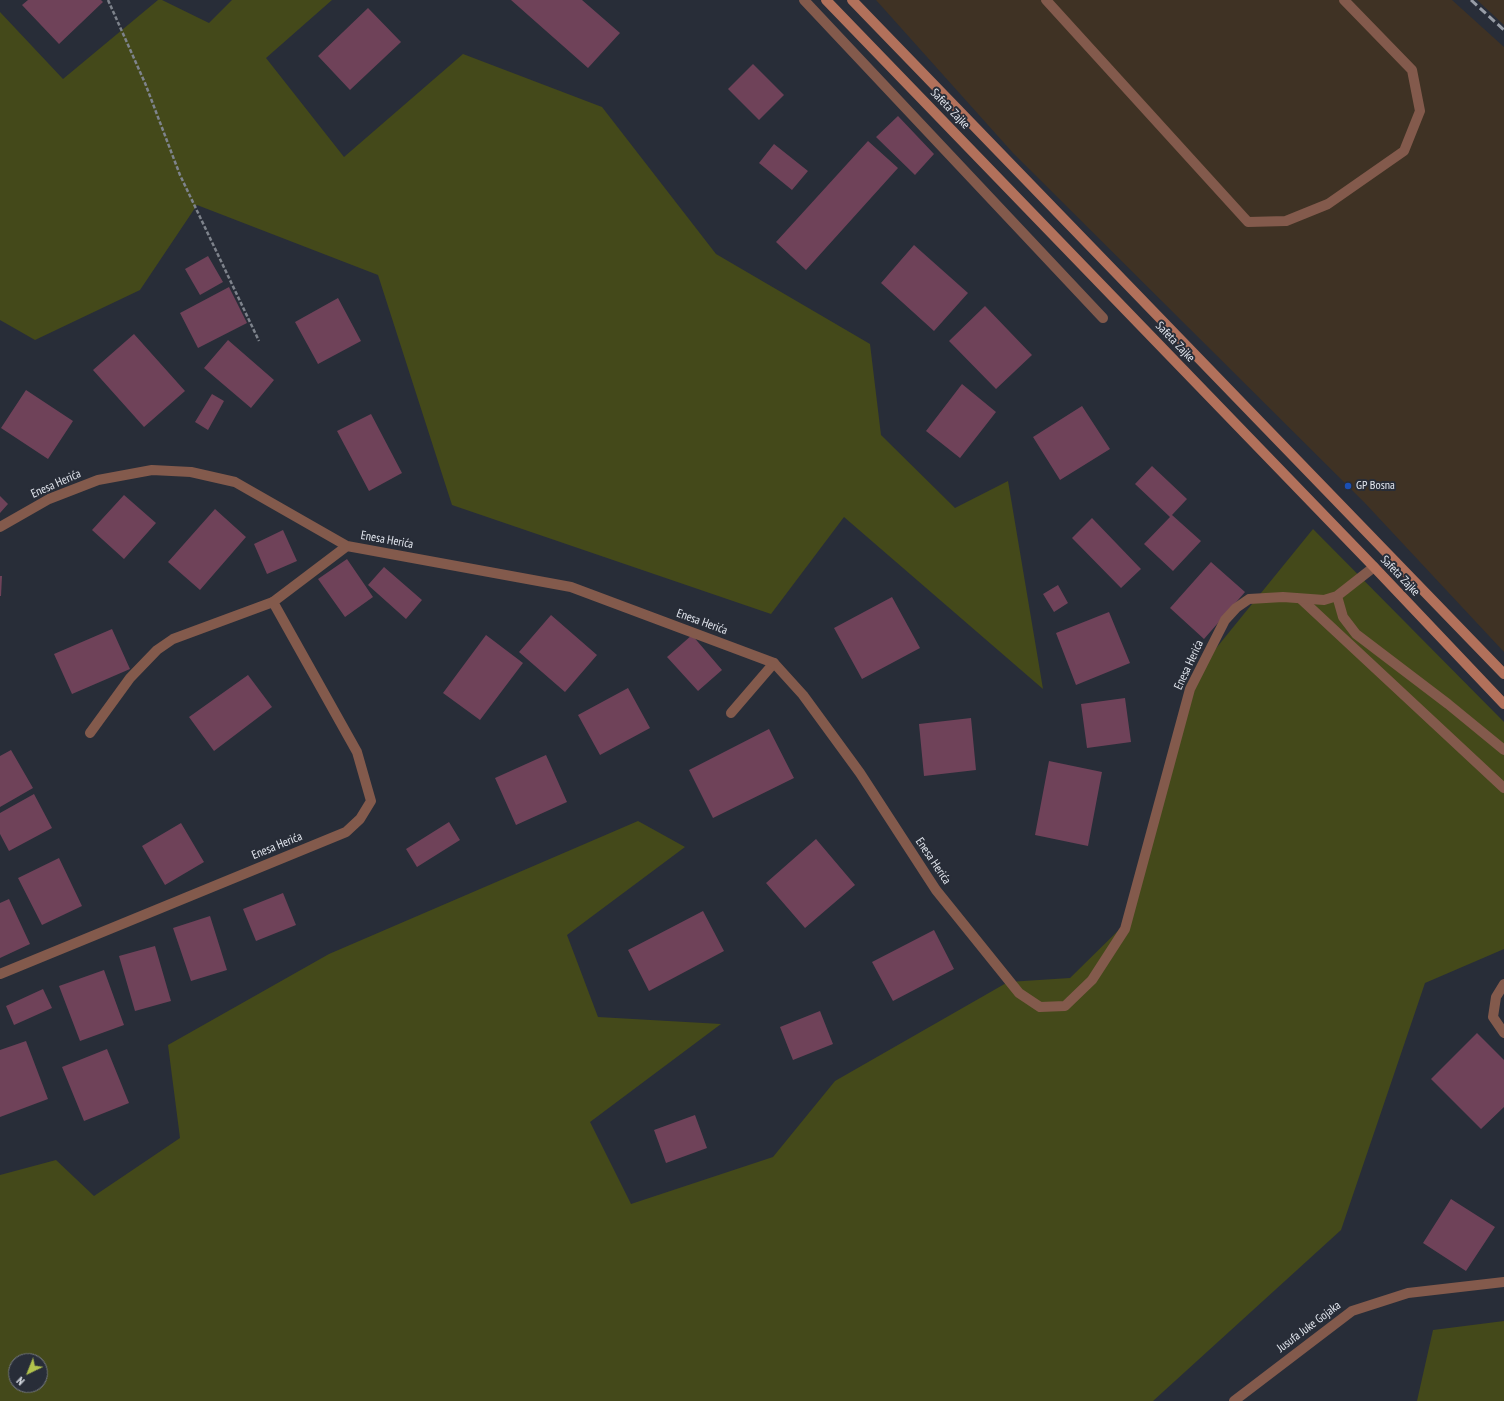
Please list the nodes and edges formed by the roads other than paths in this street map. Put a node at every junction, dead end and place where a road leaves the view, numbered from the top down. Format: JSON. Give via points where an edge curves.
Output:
{"nodes":[{"id":1,"x":804,"y":0,"type":"edge"},
{"id":2,"x":826,"y":0,"type":"edge"},
{"id":3,"x":852,"y":0,"type":"edge"},
{"id":4,"x":1046,"y":0,"type":"edge"},
{"id":5,"x":1344,"y":0,"type":"edge"},
{"id":6,"x":1103,"y":318,"type":"dead end"},
{"id":7,"x":0,"y":527,"type":"edge"},
{"id":8,"x":347,"y":546,"type":"junction"},
{"id":9,"x":1374,"y":567,"type":"junction"},
{"id":10,"x":1337,"y":596,"type":"junction"},
{"id":11,"x":1301,"y":599,"type":"junction"},
{"id":12,"x":273,"y":602,"type":"junction"},
{"id":13,"x":774,"y":663,"type":"junction"},
{"id":14,"x":1504,"y":674,"type":"edge"},
{"id":15,"x":1504,"y":704,"type":"edge"},
{"id":16,"x":731,"y":713,"type":"dead end"},
{"id":17,"x":90,"y":733,"type":"dead end"},
{"id":18,"x":1504,"y":750,"type":"edge"},
{"id":19,"x":1504,"y":788,"type":"edge"},
{"id":20,"x":0,"y":974,"type":"edge"},
{"id":21,"x":1504,"y":984,"type":"edge"},
{"id":22,"x":1504,"y":1033,"type":"edge"},
{"id":23,"x":1504,"y":1282,"type":"edge"},
{"id":24,"x":1234,"y":1401,"type":"edge"}],
"edges":[{"from":1,"to":6,"type":"street"},
{"from":2,"to":9,"type":"main road","name":"Safeta Zajke"},
{"from":3,"to":14,"type":"main road","name":"Safeta Zajke"},
{"from":4,"to":5,"type":"street","via":[[1248,222],[1286,221],[1328,204],[1404,152],[1420,111],[1412,70]]},
{"from":7,"to":8,"type":"street","name":"Enesa Herića","via":[[49,499],[98,480],[152,470],[191,472],[235,482]]},
{"from":8,"to":12,"type":"street","name":"Enesa Herića"},
{"from":8,"to":13,"type":"street","name":"Enesa Herića","via":[[571,587]]},
{"from":9,"to":10,"type":"street"},
{"from":9,"to":15,"type":"main road","name":"Safeta Zajke"},
{"from":10,"to":11,"type":"street","name":"Enesa Herića","via":[[1324,600]]},
{"from":10,"to":18,"type":"street","via":[[1343,617],[1356,634]]},
{"from":11,"to":13,"type":"street","name":"Enesa Herića","via":[[1249,599],[1225,620],[1190,689],[1125,929],[1092,980],[1065,1006],[1040,1007],[1018,993],[936,890],[860,773],[803,695]]},
{"from":11,"to":19,"type":"street"},
{"from":12,"to":17,"type":"street","via":[[173,639],[130,678]]},
{"from":12,"to":20,"type":"street","name":"Enesa Herića","via":[[357,752],[371,801],[360,819],[346,832]]},
{"from":13,"to":16,"type":"street"},
{"from":21,"to":22,"type":"street","via":[[1496,997],[1493,1017]]},
{"from":23,"to":24,"type":"street","name":"Jusufa Juke Gojaka","via":[[1408,1293],[1352,1311]]}]}
